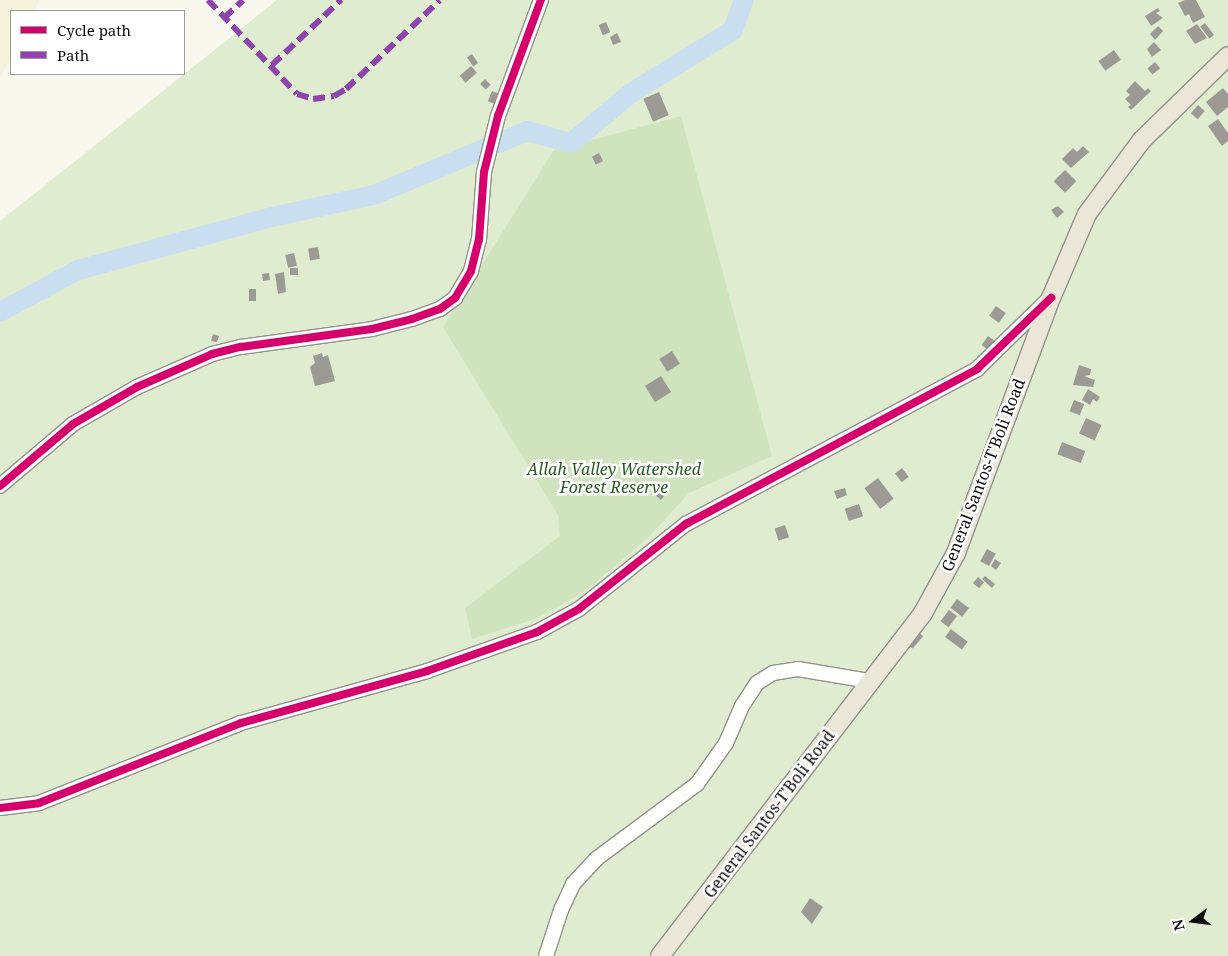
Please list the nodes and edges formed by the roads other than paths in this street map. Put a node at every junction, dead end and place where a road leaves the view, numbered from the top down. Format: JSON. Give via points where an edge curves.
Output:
{"nodes":[{"id":1,"x":541,"y":0,"type":"edge"},
{"id":2,"x":1228,"y":56,"type":"edge"},
{"id":3,"x":1051,"y":298,"type":"junction"},
{"id":4,"x":0,"y":486,"type":"edge"},
{"id":5,"x":870,"y":682,"type":"junction"},
{"id":6,"x":0,"y":808,"type":"edge"},
{"id":7,"x":546,"y":956,"type":"edge"},
{"id":8,"x":660,"y":956,"type":"edge"}],
"edges":[{"from":1,"to":4,"type":"street","via":[[498,116],[484,172],[479,240],[471,271],[455,298],[440,309],[412,320],[212,354],[137,387],[73,424]]},
{"from":2,"to":3,"type":"main road","name":"General Santos-T'Boli Road","via":[[1142,140],[1111,178],[1087,214]]},
{"from":3,"to":5,"type":"main road","name":"General Santos-T'Boli Road","via":[[956,553],[923,613]]},
{"from":3,"to":6,"type":"street","via":[[977,369],[686,524],[579,609],[537,632],[427,671],[241,724],[39,803]]},
{"from":5,"to":7,"type":"street","via":[[798,669],[773,673],[757,683],[742,706],[726,743],[697,784],[596,859],[573,884],[560,910]]},
{"from":5,"to":8,"type":"main road","name":"General Santos-T'Boli Road"}]}
